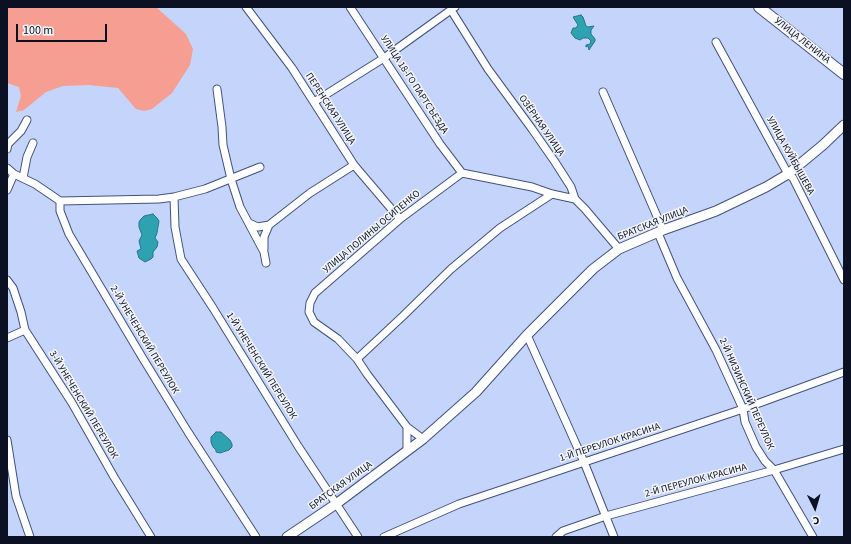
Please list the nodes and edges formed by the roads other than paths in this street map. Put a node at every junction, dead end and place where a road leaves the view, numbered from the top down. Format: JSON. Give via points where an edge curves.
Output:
{"nodes":[{"id":1,"x":246,"y":7,"type":"edge"},
{"id":2,"x":350,"y":7,"type":"edge"},
{"id":3,"x":759,"y":7,"type":"edge"},
{"id":4,"x":453,"y":9,"type":"edge"},
{"id":5,"x":716,"y":42,"type":"dead end"},
{"id":6,"x":384,"y":58,"type":"junction"},
{"id":7,"x":844,"y":74,"type":"edge"},
{"id":8,"x":217,"y":89,"type":"dead end"},
{"id":9,"x":603,"y":92,"type":"dead end"},
{"id":10,"x":314,"y":102,"type":"junction"},
{"id":11,"x":27,"y":120,"type":"dead end"},
{"id":12,"x":844,"y":125,"type":"edge"},
{"id":13,"x":33,"y":143,"type":"dead end"},
{"id":14,"x":7,"y":149,"type":"edge"},
{"id":15,"x":354,"y":165,"type":"junction"},
{"id":16,"x":260,"y":167,"type":"dead end"},
{"id":17,"x":7,"y":168,"type":"edge"},
{"id":18,"x":462,"y":173,"type":"junction"},
{"id":19,"x":14,"y":174,"type":"junction"},
{"id":20,"x":788,"y":174,"type":"junction"},
{"id":21,"x":24,"y":178,"type":"junction"},
{"id":22,"x":231,"y":179,"type":"junction"},
{"id":23,"x":7,"y":190,"type":"edge"},
{"id":24,"x":552,"y":194,"type":"junction"},
{"id":25,"x":174,"y":198,"type":"junction"},
{"id":26,"x":575,"y":199,"type":"junction"},
{"id":27,"x":60,"y":201,"type":"junction"},
{"id":28,"x":400,"y":219,"type":"junction"},
{"id":29,"x":249,"y":223,"type":"junction"},
{"id":30,"x":269,"y":225,"type":"junction"},
{"id":31,"x":661,"y":231,"type":"junction"},
{"id":32,"x":619,"y":249,"type":"junction"},
{"id":33,"x":264,"y":252,"type":"junction"},
{"id":34,"x":266,"y":263,"type":"dead end"},
{"id":35,"x":7,"y":280,"type":"edge"},
{"id":36,"x":844,"y":280,"type":"edge"},
{"id":37,"x":25,"y":330,"type":"junction"},
{"id":38,"x":527,"y":335,"type":"junction"},
{"id":39,"x":7,"y":338,"type":"edge"},
{"id":40,"x":356,"y":359,"type":"junction"},
{"id":41,"x":844,"y":372,"type":"edge"},
{"id":42,"x":743,"y":409,"type":"junction"},
{"id":43,"x":407,"y":427,"type":"junction"},
{"id":44,"x":423,"y":439,"type":"junction"},
{"id":45,"x":7,"y":440,"type":"edge"},
{"id":46,"x":844,"y":449,"type":"edge"},
{"id":47,"x":407,"y":450,"type":"junction"},
{"id":48,"x":584,"y":462,"type":"junction"},
{"id":49,"x":774,"y":470,"type":"junction"},
{"id":50,"x":336,"y":504,"type":"junction"},
{"id":51,"x":606,"y":516,"type":"junction"},
{"id":52,"x":30,"y":537,"type":"edge"},
{"id":53,"x":151,"y":537,"type":"edge"},
{"id":54,"x":256,"y":537,"type":"edge"},
{"id":55,"x":287,"y":537,"type":"edge"},
{"id":56,"x":358,"y":537,"type":"edge"},
{"id":57,"x":384,"y":537,"type":"edge"},
{"id":58,"x":556,"y":537,"type":"edge"},
{"id":59,"x":614,"y":537,"type":"edge"},
{"id":60,"x":813,"y":537,"type":"edge"}],
"edges":[{"from":1,"to":10,"type":"street","name":"ПЕРЕНСКАЯ УЛИЦА"},
{"from":2,"to":6,"type":"street","name":"УЛИЦА 18-ГО ПАРТСЪЕЗДА"},
{"from":3,"to":7,"type":"main road","name":"УЛИЦА ЛЕНИНА"},
{"from":4,"to":6,"type":"street"},
{"from":4,"to":26,"type":"street","name":"ОЗЁРНАЯ УЛИЦА","via":[[488,70],[555,162],[571,187]]},
{"from":5,"to":20,"type":"street","name":"УЛИЦА КУЙБЫШЕВА"},
{"from":6,"to":10,"type":"street"},
{"from":6,"to":18,"type":"street","name":"УЛИЦА 18-ГО ПАРТСЪЕЗДА"},
{"from":8,"to":22,"type":"street","via":[[223,145]]},
{"from":9,"to":31,"type":"street","name":"2-Й НИЗИНСКИЙ ПЕРЕУЛОК"},
{"from":10,"to":15,"type":"street","name":"ПЕРЕНСКАЯ УЛИЦА"},
{"from":11,"to":14,"type":"street","via":[[21,131],[8,144]]},
{"from":12,"to":20,"type":"street","name":"БРАТСКАЯ УЛИЦА"},
{"from":13,"to":21,"type":"street","via":[[27,157]]},
{"from":15,"to":28,"type":"street","name":"ПЕРЕНСКАЯ УЛИЦА"},
{"from":15,"to":30,"type":"street","via":[[310,193]]},
{"from":16,"to":22,"type":"street"},
{"from":17,"to":19,"type":"street"},
{"from":18,"to":24,"type":"street","via":[[532,187]]},
{"from":18,"to":28,"type":"street","name":"УЛИЦА ПОЛИНЫ ОСИПЕНКО"},
{"from":19,"to":21,"type":"street"},
{"from":19,"to":23,"type":"street"},
{"from":20,"to":31,"type":"street","name":"БРАТСКАЯ УЛИЦА","via":[[716,211]]},
{"from":20,"to":36,"type":"street","name":"УЛИЦА КУЙБЫШЕВА","via":[[793,178]]},
{"from":21,"to":27,"type":"street"},
{"from":22,"to":25,"type":"street"},
{"from":22,"to":29,"type":"street","via":[[240,207]]},
{"from":24,"to":26,"type":"street"},
{"from":24,"to":40,"type":"street","via":[[494,232]]},
{"from":25,"to":27,"type":"street"},
{"from":25,"to":50,"type":"street","name":"1-Й УНЕЧЕНСКИЙ ПЕРЕУЛОК","via":[[175,227],[181,259]]},
{"from":26,"to":32,"type":"street","name":"ОЗЁРНАЯ УЛИЦА"},
{"from":27,"to":54,"type":"street","name":"2-Й УНЕЧЕНСКИЙ ПЕРЕУЛОК","via":[[60,210],[69,234],[188,432]]},
{"from":28,"to":40,"type":"street","name":"УЛИЦА ПОЛИНЫ ОСИПЕНКО","via":[[314,293],[310,303],[309,312],[314,322],[338,339]]},
{"from":29,"to":30,"type":"street","via":[[258,227]]},
{"from":29,"to":33,"type":"street"},
{"from":30,"to":33,"type":"street","via":[[264,237]]},
{"from":31,"to":32,"type":"street","name":"БРАТСКАЯ УЛИЦА"},
{"from":31,"to":42,"type":"street","name":"2-Й НИЗИНСКИЙ ПЕРЕУЛОК","via":[[677,278],[716,350]]},
{"from":32,"to":38,"type":"street","name":"БРАТСКАЯ УЛИЦА","via":[[593,269]]},
{"from":33,"to":34,"type":"street"},
{"from":35,"to":37,"type":"street","name":"3-Й УНЕЧЕНСКИЙ ПЕРЕУЛОК","via":[[13,288]]},
{"from":37,"to":39,"type":"street"},
{"from":37,"to":53,"type":"street","name":"3-Й УНЕЧЕНСКИЙ ПЕРЕУЛОК"},
{"from":38,"to":44,"type":"street","name":"БРАТСКАЯ УЛИЦА","via":[[476,392]]},
{"from":38,"to":48,"type":"street"},
{"from":40,"to":43,"type":"street"},
{"from":41,"to":42,"type":"street","name":"1-Й ПЕРЕУЛОК КРАСИНА"},
{"from":42,"to":48,"type":"street","name":"1-Й ПЕРЕУЛОК КРАСИНА"},
{"from":42,"to":49,"type":"street","name":"2-Й НИЗИНСКИЙ ПЕРЕУЛОК","via":[[745,422],[756,447]]},
{"from":43,"to":44,"type":"street"},
{"from":43,"to":47,"type":"street"},
{"from":44,"to":47,"type":"street","name":"БРАТСКАЯ УЛИЦА"},
{"from":45,"to":52,"type":"street","via":[[16,496]]},
{"from":46,"to":49,"type":"street","name":"2-Й ПЕРЕУЛОК КРАСИНА"},
{"from":47,"to":50,"type":"street","name":"БРАТСКАЯ УЛИЦА"},
{"from":48,"to":51,"type":"street"},
{"from":48,"to":57,"type":"street","name":"1-Й ПЕРЕУЛОК КРАСИНА","via":[[459,504]]},
{"from":49,"to":51,"type":"street","name":"2-Й ПЕРЕУЛОК КРАСИНА"},
{"from":49,"to":60,"type":"street","name":"2-Й НИЗИНСКИЙ ПЕРЕУЛОК"},
{"from":50,"to":55,"type":"street","name":"БРАТСКАЯ УЛИЦА"},
{"from":50,"to":56,"type":"street","name":"1-Й УНЕЧЕНСКИЙ ПЕРЕУЛОК"},
{"from":51,"to":58,"type":"street","name":"2-Й ПЕРЕУЛОК КРАСИНА","via":[[563,531]]},
{"from":51,"to":59,"type":"street"}]}
